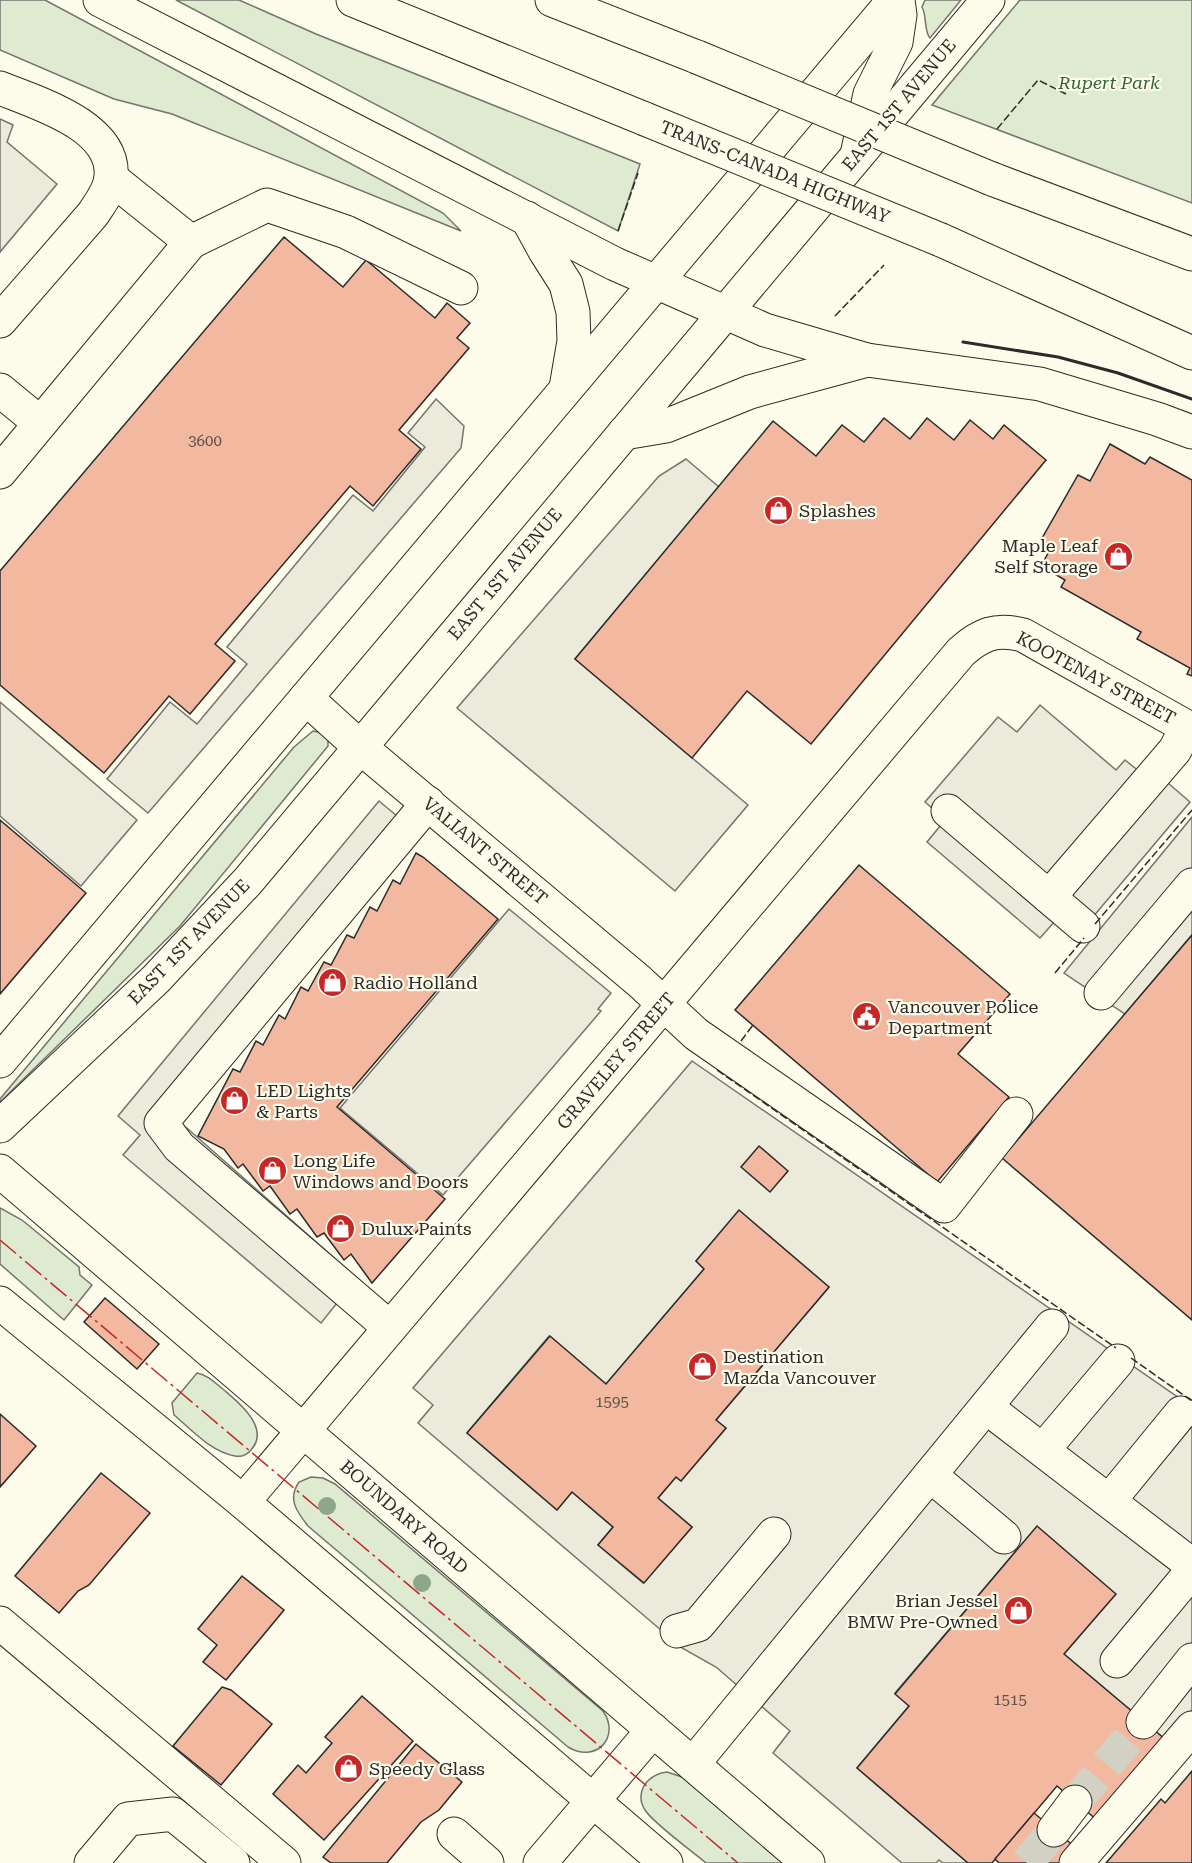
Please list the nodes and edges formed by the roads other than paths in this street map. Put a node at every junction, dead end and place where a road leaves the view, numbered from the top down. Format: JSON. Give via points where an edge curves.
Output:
{"nodes":[{"id":1,"x":100,"y":0,"type":"edge"},
{"id":2,"x":353,"y":0,"type":"edge"},
{"id":3,"x":552,"y":0,"type":"edge"},
{"id":4,"x":896,"y":0,"type":"edge"},
{"id":5,"x":988,"y":0,"type":"edge"},
{"id":6,"x":0,"y":88,"type":"edge"},
{"id":7,"x":857,"y":155,"type":"junction"},
{"id":8,"x":111,"y":177,"type":"junction"},
{"id":9,"x":527,"y":218,"type":"junction"},
{"id":10,"x":191,"y":242,"type":"junction"},
{"id":11,"x":1192,"y":254,"type":"edge"},
{"id":12,"x":656,"y":282,"type":"junction"},
{"id":13,"x":461,"y":288,"type":"dead end"},
{"id":14,"x":725,"y":313,"type":"junction"},
{"id":15,"x":0,"y":321,"type":"edge"},
{"id":16,"x":1192,"y":353,"type":"edge"},
{"id":17,"x":867,"y":360,"type":"junction"},
{"id":18,"x":567,"y":388,"type":"junction"},
{"id":19,"x":0,"y":390,"type":"edge"},
{"id":20,"x":40,"y":423,"type":"junction"},
{"id":21,"x":1192,"y":432,"type":"edge"},
{"id":22,"x":624,"y":433,"type":"junction"},
{"id":23,"x":0,"y":472,"type":"edge"},
{"id":24,"x":998,"y":632,"type":"joint"},
{"id":25,"x":306,"y":698,"type":"junction"},
{"id":26,"x":1190,"y":728,"type":"edge"},
{"id":27,"x":360,"y":747,"type":"junction"},
{"id":28,"x":428,"y":803,"type":"junction"},
{"id":29,"x":948,"y":811,"type":"dead end"},
{"id":30,"x":1192,"y":885,"type":"edge"},
{"id":31,"x":1049,"y":897,"type":"junction"},
{"id":32,"x":1083,"y":926,"type":"dead end"},
{"id":33,"x":1101,"y":993,"type":"dead end"},
{"id":34,"x":664,"y":1003,"type":"junction"},
{"id":35,"x":0,"y":1061,"type":"edge"},
{"id":36,"x":1016,"y":1114,"type":"dead end"},
{"id":37,"x":0,"y":1126,"type":"edge"},
{"id":38,"x":0,"y":1171,"type":"edge"},
{"id":39,"x":0,"y":1303,"type":"edge"},
{"id":40,"x":1052,"y":1326,"type":"dead end"},
{"id":41,"x":389,"y":1327,"type":"junction"},
{"id":42,"x":1118,"y":1361,"type":"dead end"},
{"id":43,"x":986,"y":1407,"type":"junction"},
{"id":44,"x":1181,"y":1413,"type":"dead end"},
{"id":45,"x":303,"y":1430,"type":"junction"},
{"id":46,"x":1043,"y":1450,"type":"junction"},
{"id":47,"x":930,"y":1475,"type":"junction"},
{"id":48,"x":1109,"y":1501,"type":"junction"},
{"id":49,"x":243,"y":1502,"type":"junction"},
{"id":50,"x":774,"y":1534,"type":"dead end"},
{"id":51,"x":1004,"y":1537,"type":"dead end"},
{"id":52,"x":1188,"y":1555,"type":"edge"},
{"id":53,"x":0,"y":1623,"type":"edge"},
{"id":54,"x":677,"y":1631,"type":"dead end"},
{"id":55,"x":1192,"y":1660,"type":"edge"},
{"id":56,"x":1117,"y":1661,"type":"dead end"},
{"id":57,"x":653,"y":1730,"type":"junction"},
{"id":58,"x":1186,"y":1735,"type":"edge"},
{"id":59,"x":693,"y":1764,"type":"junction"},
{"id":60,"x":594,"y":1800,"type":"junction"},
{"id":61,"x":1075,"y":1802,"type":"tunnel mouth"},
{"id":62,"x":1054,"y":1830,"type":"tunnel mouth"},
{"id":63,"x":454,"y":1834,"type":"dead end"},
{"id":64,"x":91,"y":1863,"type":"edge"},
{"id":65,"x":233,"y":1863,"type":"edge"},
{"id":66,"x":284,"y":1863,"type":"edge"},
{"id":67,"x":487,"y":1863,"type":"edge"},
{"id":68,"x":540,"y":1863,"type":"edge"},
{"id":69,"x":666,"y":1863,"type":"edge"},
{"id":70,"x":808,"y":1863,"type":"edge"},
{"id":71,"x":1076,"y":1863,"type":"edge"}],
"edges":[{"from":1,"to":9,"type":"main road"},
{"from":2,"to":16,"type":"main road","name":"TRANS-CANADA HIGHWAY","bridge":true,"via":[[941,240]]},
{"from":3,"to":11,"type":"main road","bridge":true,"via":[[992,179]]},
{"from":4,"to":7,"type":"main road","via":[[900,15],[896,42],[870,94]]},
{"from":4,"to":12,"type":"main road"},
{"from":5,"to":7,"type":"main road","name":"EAST 1ST AVENUE"},
{"from":6,"to":8,"type":"main road","via":[[88,129],[110,160]]},
{"from":7,"to":14,"type":"main road","name":"EAST 1ST AVENUE"},
{"from":8,"to":10,"type":"main road"},
{"from":8,"to":15,"type":"main road","via":[[93,214]]},
{"from":9,"to":12,"type":"main road"},
{"from":9,"to":18,"type":"main road","via":[[566,284],[573,312],[574,341]]},
{"from":10,"to":13,"type":"main road","via":[[267,205],[346,232]]},
{"from":10,"to":20,"type":"main road"},
{"from":12,"to":14,"type":"main road"},
{"from":12,"to":18,"type":"main road"},
{"from":14,"to":17,"type":"main road","via":[[765,330]]},
{"from":14,"to":22,"type":"main road","name":"EAST 1ST AVENUE"},
{"from":17,"to":21,"type":"main road","via":[[1040,384]]},
{"from":17,"to":22,"type":"main road","via":[[750,392],[666,426]]},
{"from":18,"to":25,"type":"main road"},
{"from":19,"to":20,"type":"main road"},
{"from":20,"to":23,"type":"main road"},
{"from":22,"to":27,"type":"main road","name":"EAST 1ST AVENUE"},
{"from":24,"to":26,"type":"main road","name":"KOOTENAY STREET","via":[[1023,635]]},
{"from":24,"to":34,"type":"main road","name":"GRAVELEY STREET","via":[[985,634],[961,652]]},
{"from":25,"to":27,"type":"main road","name":"VALIANT STREET"},
{"from":25,"to":35,"type":"main road"},
{"from":26,"to":31,"type":"main road"},
{"from":27,"to":28,"type":"main road","name":"VALIANT STREET"},
{"from":27,"to":37,"type":"main road","name":"EAST 1ST AVENUE","via":[[248,881],[156,979]]},
{"from":28,"to":34,"type":"main road","name":"VALIANT STREET"},
{"from":28,"to":41,"type":"main road","via":[[161,1123],[178,1147]]},
{"from":29,"to":31,"type":"main road"},
{"from":30,"to":33,"type":"main road"},
{"from":31,"to":32,"type":"main road"},
{"from":34,"to":36,"type":"main road","name":"VALIANT STREET","via":[[696,1034],[944,1206]]},
{"from":34,"to":41,"type":"main road","name":"GRAVELEY STREET"},
{"from":38,"to":45,"type":"main road","name":"BOUNDARY ROAD"},
{"from":39,"to":49,"type":"main road"},
{"from":40,"to":43,"type":"main road"},
{"from":41,"to":45,"type":"main road","name":"GRAVELEY STREET"},
{"from":42,"to":46,"type":"main road"},
{"from":43,"to":46,"type":"main road"},
{"from":43,"to":47,"type":"main road"},
{"from":44,"to":48,"type":"main road"},
{"from":45,"to":49,"type":"main road","name":"GRAVELEY STREET"},
{"from":45,"to":57,"type":"main road","name":"BOUNDARY ROAD"},
{"from":46,"to":48,"type":"main road"},
{"from":47,"to":51,"type":"main road"},
{"from":47,"to":59,"type":"main road"},
{"from":48,"to":52,"type":"main road"},
{"from":49,"to":60,"type":"main road"},
{"from":50,"to":54,"type":"main road","via":[[698,1625]]},
{"from":52,"to":56,"type":"main road"},
{"from":53,"to":66,"type":"main road"},
{"from":55,"to":58,"type":"main road","via":[[1152,1711]]},
{"from":57,"to":59,"type":"main road","name":"BOUNDARY ROAD"},
{"from":57,"to":60,"type":"main road"},
{"from":58,"to":71,"type":"main road"},
{"from":59,"to":70,"type":"main road","name":"BOUNDARY ROAD"},
{"from":60,"to":68,"type":"main road"},
{"from":60,"to":69,"type":"main road"},
{"from":61,"to":62,"type":"main road"},
{"from":63,"to":67,"type":"main road"},
{"from":64,"to":65,"type":"main road","via":[[128,1819],[173,1814]]}]}
